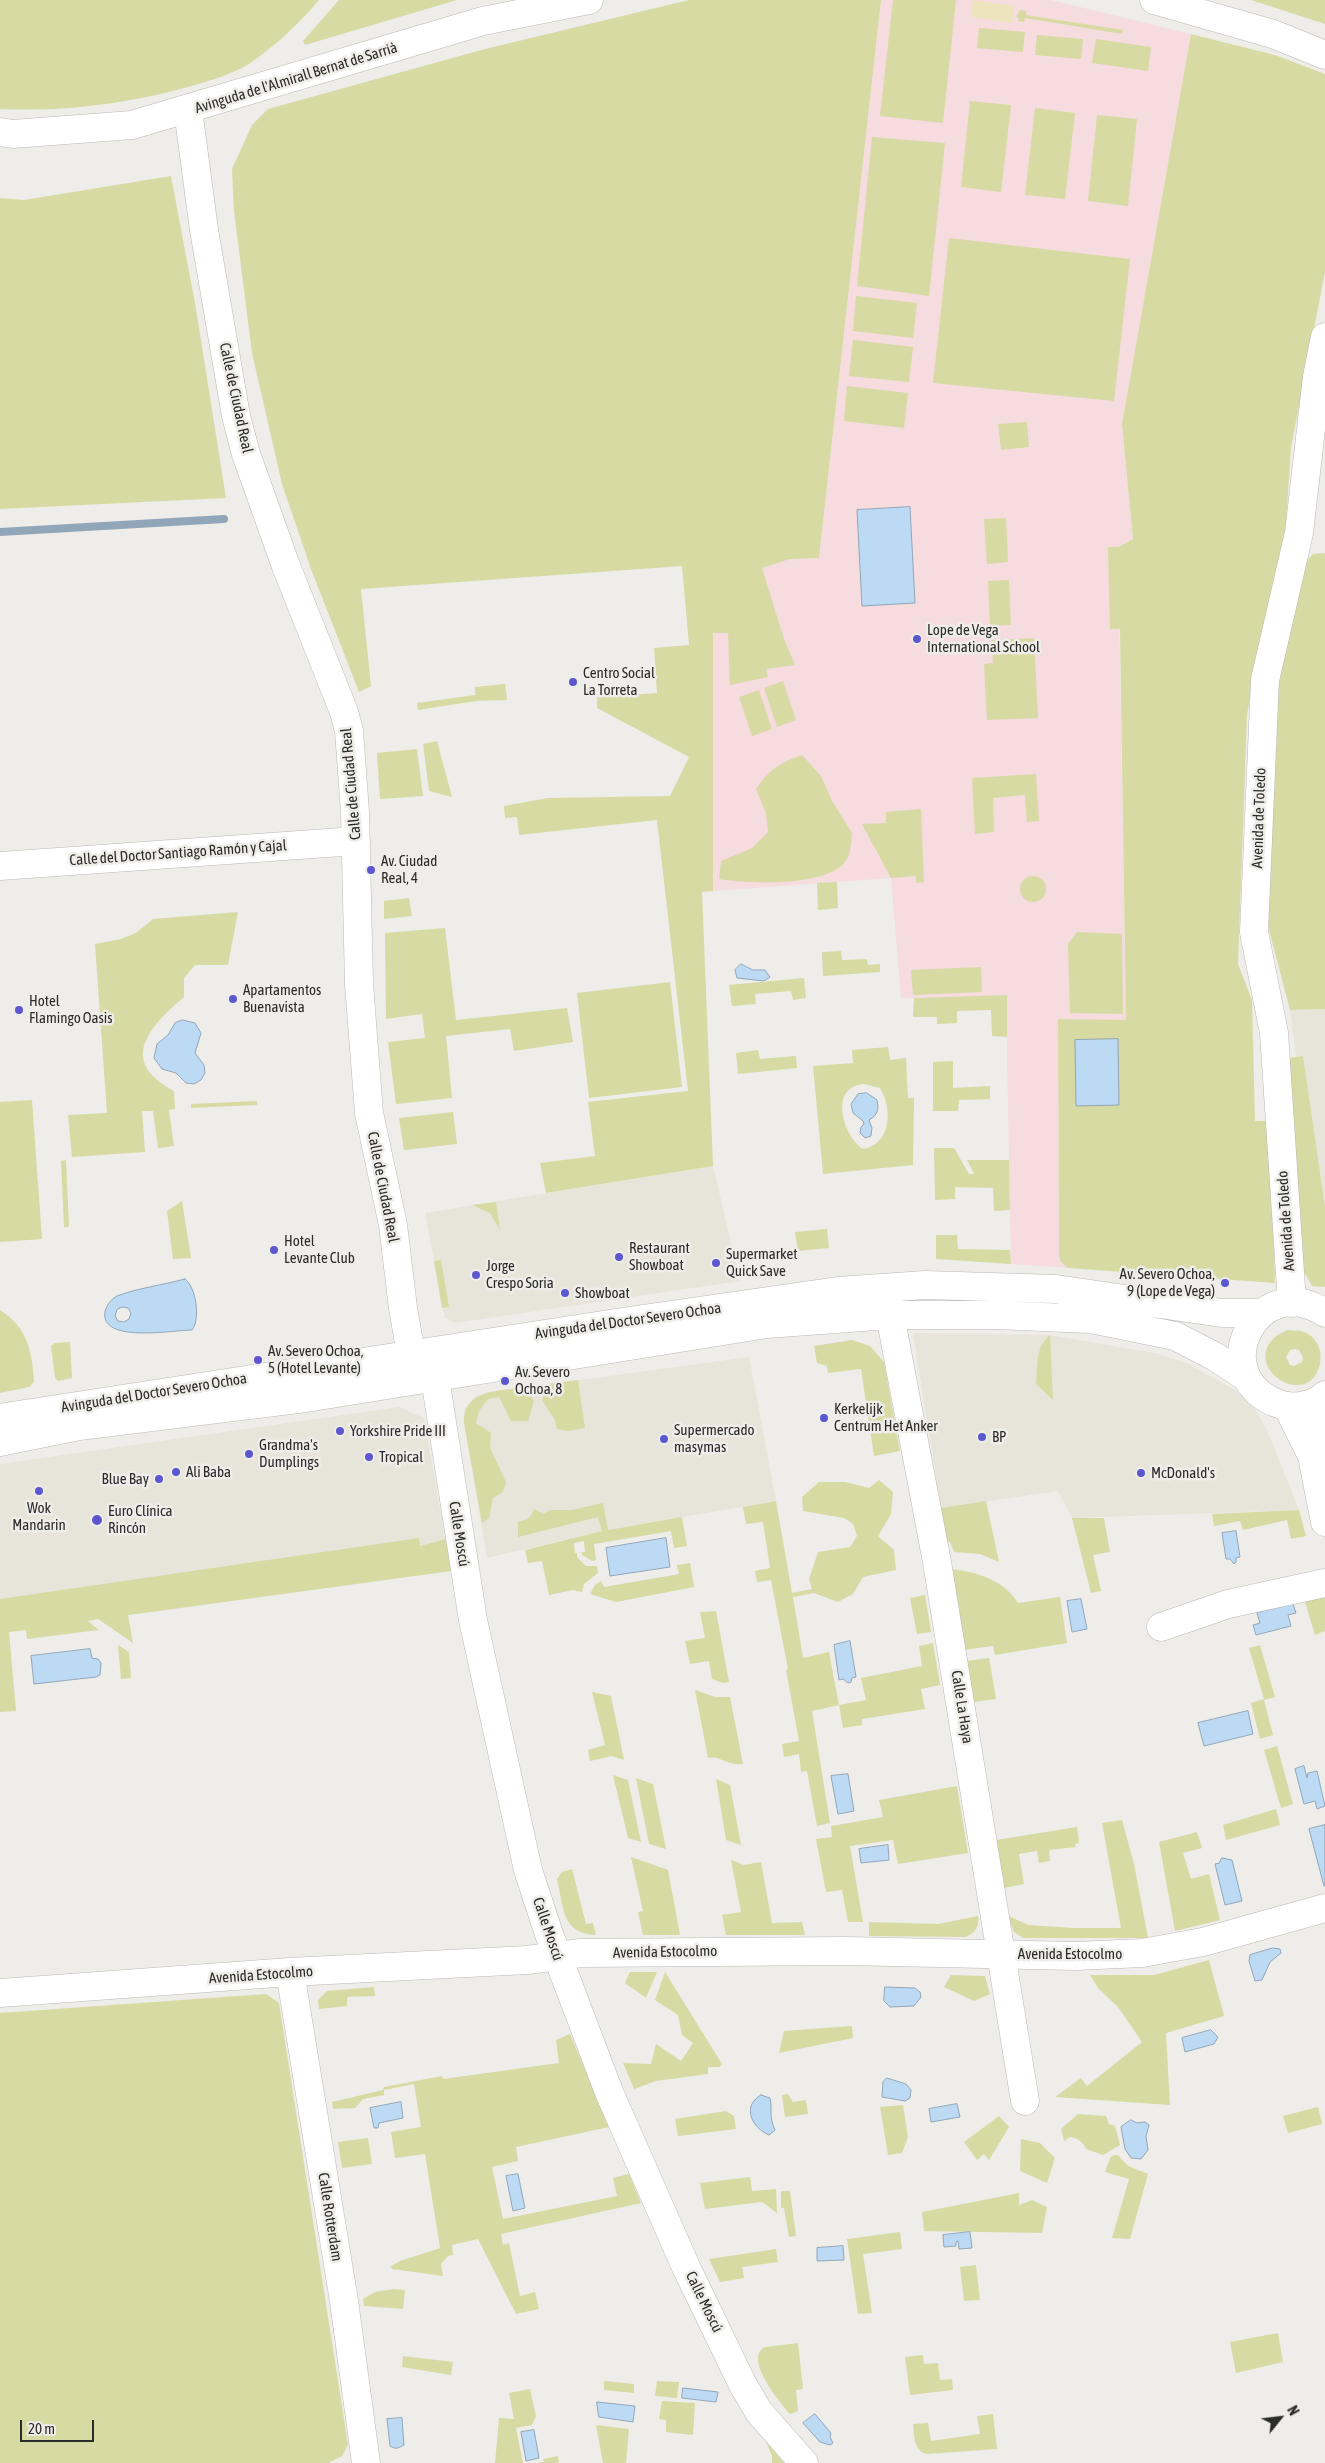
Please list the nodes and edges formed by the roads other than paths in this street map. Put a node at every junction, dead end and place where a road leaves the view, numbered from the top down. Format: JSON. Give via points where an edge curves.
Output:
{"nodes":[{"id":1,"x":589,"y":0,"type":"edge"},
{"id":2,"x":1154,"y":0,"type":"edge"},
{"id":3,"x":1325,"y":56,"type":"edge"},
{"id":4,"x":188,"y":110,"type":"junction"},
{"id":5,"x":0,"y":132,"type":"edge"},
{"id":6,"x":1325,"y":337,"type":"edge"},
{"id":7,"x":356,"y":841,"type":"junction"},
{"id":8,"x":0,"y":866,"type":"edge"},
{"id":9,"x":887,"y":1288,"type":"junction"},
{"id":10,"x":1292,"y":1303,"type":"junction"},
{"id":11,"x":1325,"y":1313,"type":"edge"},
{"id":12,"x":1260,"y":1314,"type":"junction"},
{"id":13,"x":890,"y":1315,"type":"junction"},
{"id":14,"x":411,"y":1354,"type":"junction"},
{"id":15,"x":1246,"y":1377,"type":"junction"},
{"id":16,"x":435,"y":1378,"type":"junction"},
{"id":17,"x":397,"y":1384,"type":"junction"},
{"id":18,"x":1324,"y":1396,"type":"edge"},
{"id":19,"x":1287,"y":1406,"type":"junction"},
{"id":20,"x":0,"y":1418,"type":"edge"},
{"id":21,"x":0,"y":1442,"type":"edge"},
{"id":22,"x":1312,"y":1456,"type":"junction"},
{"id":23,"x":1325,"y":1522,"type":"edge"},
{"id":24,"x":1325,"y":1583,"type":"edge"},
{"id":25,"x":1161,"y":1627,"type":"dead end"},
{"id":26,"x":1325,"y":1908,"type":"edge"},
{"id":27,"x":1002,"y":1953,"type":"junction"},
{"id":28,"x":556,"y":1955,"type":"junction"},
{"id":29,"x":290,"y":1972,"type":"junction"},
{"id":30,"x":0,"y":1993,"type":"edge"},
{"id":31,"x":1025,"y":2101,"type":"dead end"},
{"id":32,"x":366,"y":2463,"type":"edge"},
{"id":33,"x":804,"y":2463,"type":"edge"}],
"edges":[{"from":1,"to":4,"type":"street","name":"Avinguda de l'Almirall Bernat de Sarrià","via":[[483,21]]},
{"from":2,"to":3,"type":"street","via":[[1273,34]]},
{"from":4,"to":5,"type":"street","name":"Avinguda de l'Almirall Bernat de Sarrià","via":[[132,125],[13,134]]},
{"from":4,"to":7,"type":"street","name":"Calle de Ciudad Real","via":[[204,230],[236,416],[283,558],[344,712],[351,754]]},
{"from":6,"to":10,"type":"street","name":"Avenida de Toledo","via":[[1299,533],[1265,680],[1254,932],[1274,1033]]},
{"from":7,"to":8,"type":"street","name":"Calle del Doctor Santiago Ramón y Cajal"},
{"from":7,"to":14,"type":"street","name":"Calle de Ciudad Real","via":[[359,984],[369,1113],[393,1225]]},
{"from":9,"to":12,"type":"street","name":"Avinguda del Doctor Severo Ochoa","via":[[926,1285],[1056,1289],[1222,1314]]},
{"from":9,"to":13,"type":"street","name":"Calle La Haya"},
{"from":9,"to":14,"type":"street","name":"Avinguda del Doctor Severo Ochoa","via":[[838,1291]]},
{"from":10,"to":11,"type":"street","via":[[1309,1305]]},
{"from":10,"to":12,"type":"street","via":[[1275,1305]]},
{"from":12,"to":15,"type":"street","via":[[1242,1343],[1241,1360]]},
{"from":13,"to":15,"type":"street","name":"Avinguda del Doctor Severo Ochoa","via":[[1091,1318],[1175,1336]]},
{"from":13,"to":16,"type":"street","name":"Avinguda del Doctor Severo Ochoa","via":[[767,1324]]},
{"from":13,"to":27,"type":"street","name":"Calle La Haya","via":[[936,1553]]},
{"from":14,"to":16,"type":"street"},
{"from":14,"to":17,"type":"street"},
{"from":14,"to":20,"type":"street","name":"Avinguda del Doctor Severo Ochoa"},
{"from":15,"to":19,"type":"street","name":"Avinguda del Doctor Severo Ochoa","via":[[1256,1391],[1270,1401]]},
{"from":16,"to":17,"type":"street","name":"Avinguda del Doctor Severo Ochoa"},
{"from":16,"to":28,"type":"street","name":"Calle Moscú","via":[[473,1620],[528,1870]]},
{"from":17,"to":21,"type":"street","name":"Avinguda del Doctor Severo Ochoa","via":[[200,1413],[79,1426]]},
{"from":18,"to":19,"type":"street","via":[[1304,1406]]},
{"from":18,"to":22,"type":"street"},
{"from":19,"to":22,"type":"street"},
{"from":22,"to":23,"type":"street"},
{"from":24,"to":25,"type":"street","via":[[1228,1604]]},
{"from":26,"to":27,"type":"street","name":"Avenida Estocolmo","via":[[1203,1942],[1142,1953],[1076,1956]]},
{"from":27,"to":28,"type":"street","name":"Avenida Estocolmo","via":[[846,1951]]},
{"from":27,"to":31,"type":"street","name":"Calle La Haya"},
{"from":28,"to":29,"type":"street","name":"Avenida Estocolmo","via":[[527,1960]]},
{"from":28,"to":33,"type":"street","name":"Calle Moscú","via":[[608,2092],[742,2383],[759,2412]]},
{"from":29,"to":30,"type":"street","name":"Avenida Estocolmo"},
{"from":29,"to":32,"type":"street","name":"Calle Rotterdam","via":[[344,2301]]}]}
